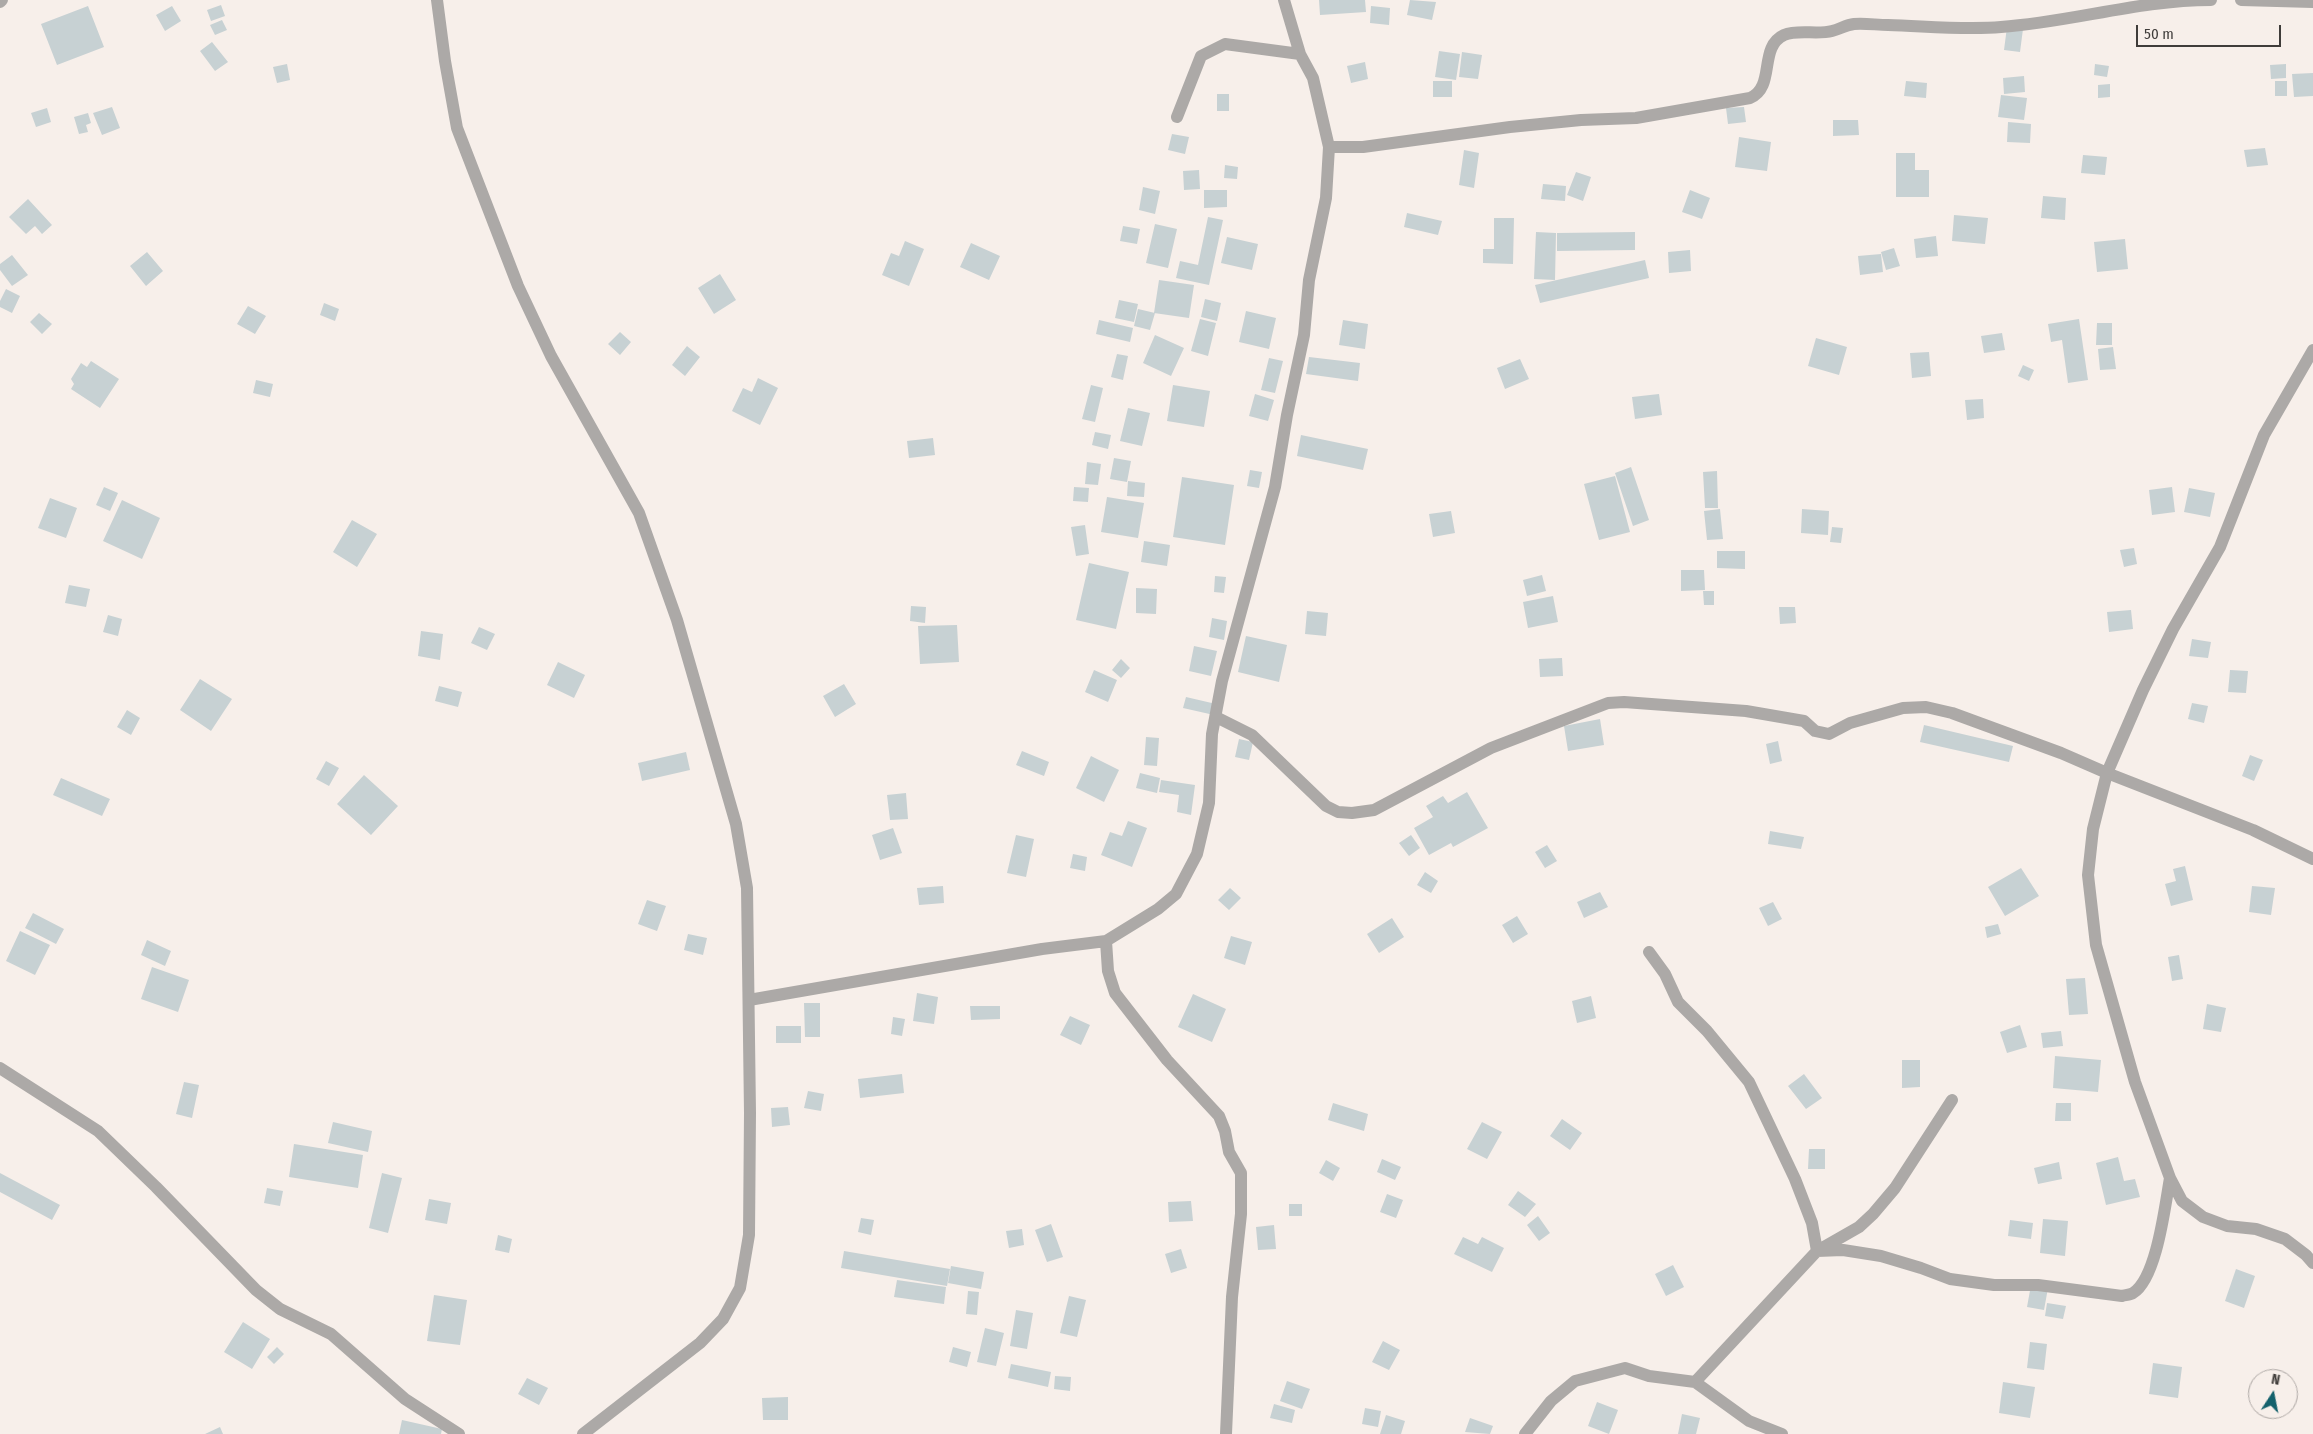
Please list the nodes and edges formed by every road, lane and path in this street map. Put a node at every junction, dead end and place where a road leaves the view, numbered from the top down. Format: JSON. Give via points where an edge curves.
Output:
{"nodes":[{"id":1,"x":436,"y":0,"type":"edge"},
{"id":2,"x":1284,"y":0,"type":"edge"},
{"id":3,"x":2211,"y":0,"type":"edge"},
{"id":4,"x":2242,"y":0,"type":"edge"},
{"id":5,"x":2313,"y":2,"type":"edge"},
{"id":6,"x":1300,"y":54,"type":"junction"},
{"id":7,"x":1177,"y":118,"type":"dead end"},
{"id":8,"x":1329,"y":147,"type":"junction"},
{"id":9,"x":2313,"y":350,"type":"edge"},
{"id":10,"x":1216,"y":717,"type":"junction"},
{"id":11,"x":2107,"y":773,"type":"junction"},
{"id":12,"x":2313,"y":859,"type":"edge"},
{"id":13,"x":1106,"y":941,"type":"junction"},
{"id":14,"x":1649,"y":952,"type":"dead end"},
{"id":15,"x":749,"y":1000,"type":"junction"},
{"id":16,"x":0,"y":1068,"type":"edge"},
{"id":17,"x":1952,"y":1100,"type":"dead end"},
{"id":18,"x":2170,"y":1178,"type":"junction"},
{"id":19,"x":1817,"y":1251,"type":"junction"},
{"id":20,"x":2313,"y":1263,"type":"edge"},
{"id":21,"x":1695,"y":1382,"type":"junction"},
{"id":22,"x":459,"y":1434,"type":"edge"},
{"id":23,"x":583,"y":1434,"type":"edge"},
{"id":24,"x":1226,"y":1434,"type":"edge"},
{"id":25,"x":1525,"y":1434,"type":"edge"},
{"id":26,"x":1782,"y":1434,"type":"edge"}],
"edges":[{"from":1,"to":15,"type":"street","via":[[457,128],[518,286],[551,356],[639,513],[677,620],[736,824],[746,888]]},
{"from":2,"to":6,"type":"street"},
{"from":3,"to":8,"type":"street","via":[[2136,6],[2021,26],[1856,24],[1816,33],[1792,33],[1771,47],[1760,91],[1750,98],[1636,118],[1510,127],[1363,148]]},
{"from":4,"to":5,"type":"street"},
{"from":6,"to":7,"type":"street","via":[[1225,44],[1201,56]]},
{"from":6,"to":8,"type":"street","via":[[1313,78]]},
{"from":8,"to":10,"type":"street","via":[[1326,198],[1275,487],[1222,681]]},
{"from":9,"to":11,"type":"street","via":[[2264,435],[2220,547],[2173,629]]},
{"from":10,"to":11,"type":"street","via":[[1252,735],[1326,806],[1338,812],[1352,813],[1374,810],[1498,745],[1608,703],[1624,702],[1746,711],[1804,721],[1815,730],[1829,734],[1871,716],[1903,708],[1926,707],[2004,730]]},
{"from":10,"to":13,"type":"street","via":[[1212,734],[1209,803],[1197,854],[1176,894]]},
{"from":11,"to":12,"type":"street","via":[[2253,830]]},
{"from":11,"to":18,"type":"street","via":[[2093,829],[2088,875],[2096,945],[2134,1082]]},
{"from":13,"to":15,"type":"street","via":[[1042,948]]},
{"from":13,"to":24,"type":"street","via":[[1108,971],[1115,993],[1167,1060],[1219,1116],[1229,1152],[1241,1173],[1242,1214],[1232,1297]]},
{"from":14,"to":19,"type":"street","via":[[1665,974],[1678,1002],[1749,1082],[1809,1214]]},
{"from":15,"to":23,"type":"street","via":[[749,1235],[740,1288],[723,1320],[700,1343]]},
{"from":16,"to":22,"type":"street","via":[[98,1131],[256,1290],[280,1309],[331,1334],[404,1399]]},
{"from":17,"to":19,"type":"street","via":[[1895,1188],[1873,1214],[1859,1227]]},
{"from":18,"to":19,"type":"street","via":[[2154,1260],[2140,1286],[2133,1293],[2122,1296],[2031,1284],[1994,1285],[1950,1279],[1881,1256],[1843,1250]]},
{"from":18,"to":20,"type":"street","via":[[2182,1201],[2203,1217],[2227,1226],[2256,1228],[2285,1240]]},
{"from":19,"to":21,"type":"street"},
{"from":21,"to":25,"type":"street","via":[[1649,1376],[1625,1368],[1574,1381],[1551,1401]]},
{"from":21,"to":26,"type":"street","via":[[1750,1421]]}]}
